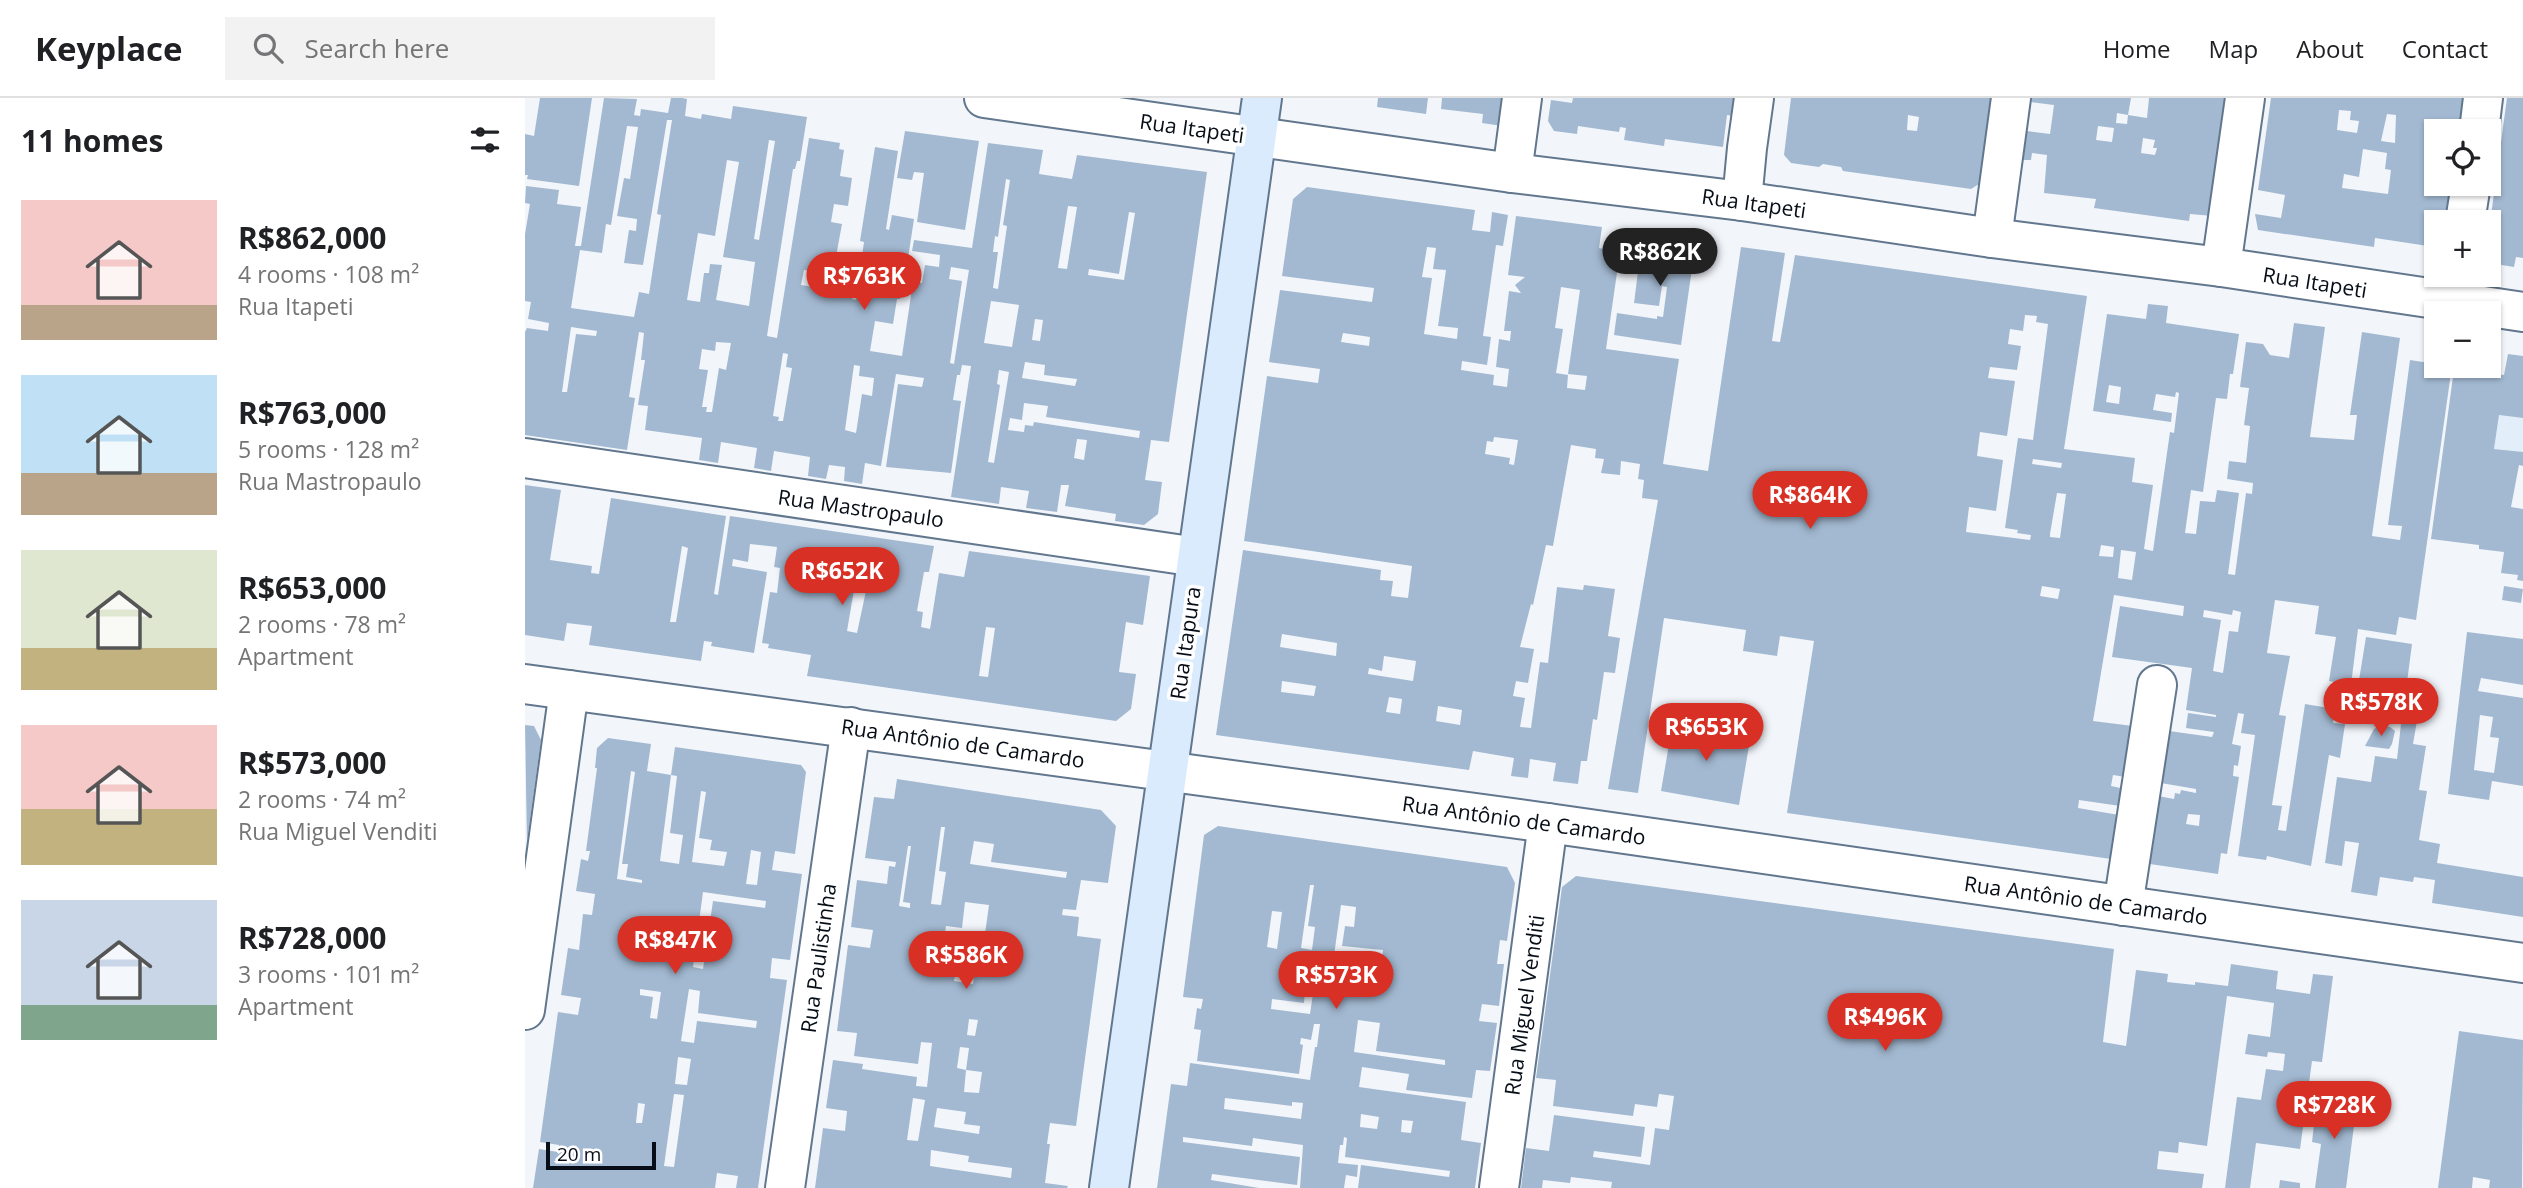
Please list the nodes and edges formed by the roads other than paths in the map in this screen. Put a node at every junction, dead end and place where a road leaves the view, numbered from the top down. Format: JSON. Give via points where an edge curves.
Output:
{"nodes":[{"id":1,"x":984,"y":98,"type":"edge"},
{"id":2,"x":1262,"y":98,"type":"edge"},
{"id":3,"x":1522,"y":98,"type":"edge"},
{"id":4,"x":1754,"y":98,"type":"edge"},
{"id":5,"x":2011,"y":98,"type":"edge"},
{"id":6,"x":2245,"y":98,"type":"edge"},
{"id":7,"x":2483,"y":98,"type":"edge"},
{"id":8,"x":2480,"y":119,"type":"edge"},
{"id":9,"x":1256,"y":137,"type":"junction"},
{"id":10,"x":1512,"y":173,"type":"junction"},
{"id":11,"x":1742,"y":201,"type":"junction"},
{"id":12,"x":1992,"y":238,"type":"junction"},
{"id":13,"x":2221,"y":267,"type":"junction"},
{"id":14,"x":2455,"y":289,"type":"edge"},
{"id":15,"x":2523,"y":312,"type":"edge"},
{"id":16,"x":525,"y":458,"type":"edge"},
{"id":17,"x":1196,"y":557,"type":"junction"},
{"id":18,"x":525,"y":684,"type":"edge"},
{"id":19,"x":2157,"y":685,"type":"dead end"},
{"id":20,"x":569,"y":690,"type":"junction"},
{"id":21,"x":851,"y":727,"type":"junction"},
{"id":22,"x":1167,"y":772,"type":"junction"},
{"id":23,"x":1548,"y":823,"type":"junction"},
{"id":24,"x":2123,"y":906,"type":"junction"},
{"id":25,"x":2523,"y":963,"type":"edge"},
{"id":26,"x":525,"y":1010,"type":"edge"},
{"id":27,"x":785,"y":1188,"type":"edge"},
{"id":28,"x":1109,"y":1188,"type":"edge"},
{"id":29,"x":1499,"y":1188,"type":"edge"}],
"edges":[{"from":1,"to":9,"type":"street","name":"Rua Itapeti"},
{"from":2,"to":9,"type":"street","name":"Rua Itapura"},
{"from":3,"to":10,"type":"street"},
{"from":4,"to":11,"type":"street"},
{"from":5,"to":12,"type":"street"},
{"from":6,"to":13,"type":"street"},
{"from":7,"to":8,"type":"street"},
{"from":9,"to":10,"type":"street","name":"Rua Itapeti"},
{"from":9,"to":17,"type":"street","name":"Rua Itapura"},
{"from":10,"to":11,"type":"street","name":"Rua Itapeti"},
{"from":11,"to":12,"type":"street","name":"Rua Itapeti"},
{"from":12,"to":13,"type":"street","name":"Rua Itapeti"},
{"from":13,"to":14,"type":"street","name":"Rua Itapeti"},
{"from":14,"to":15,"type":"street","name":"Rua Itapeti"},
{"from":16,"to":17,"type":"street","name":"Rua Mastropaulo"},
{"from":17,"to":22,"type":"street","name":"Rua Itapura"},
{"from":18,"to":20,"type":"street","name":"Rua Antônio de Camardo"},
{"from":19,"to":24,"type":"street"},
{"from":20,"to":21,"type":"street","name":"Rua Antônio de Camardo"},
{"from":20,"to":26,"type":"street"},
{"from":21,"to":22,"type":"street","name":"Rua Antônio de Camardo"},
{"from":21,"to":27,"type":"street","name":"Rua Paulistinha"},
{"from":22,"to":23,"type":"street","name":"Rua Antônio de Camardo"},
{"from":22,"to":28,"type":"street","name":"Rua Itapura"},
{"from":23,"to":24,"type":"street","name":"Rua Antônio de Camardo"},
{"from":23,"to":29,"type":"street","name":"Rua Miguel Venditi"},
{"from":24,"to":25,"type":"street","name":"Rua Antônio de Camardo"}]}
